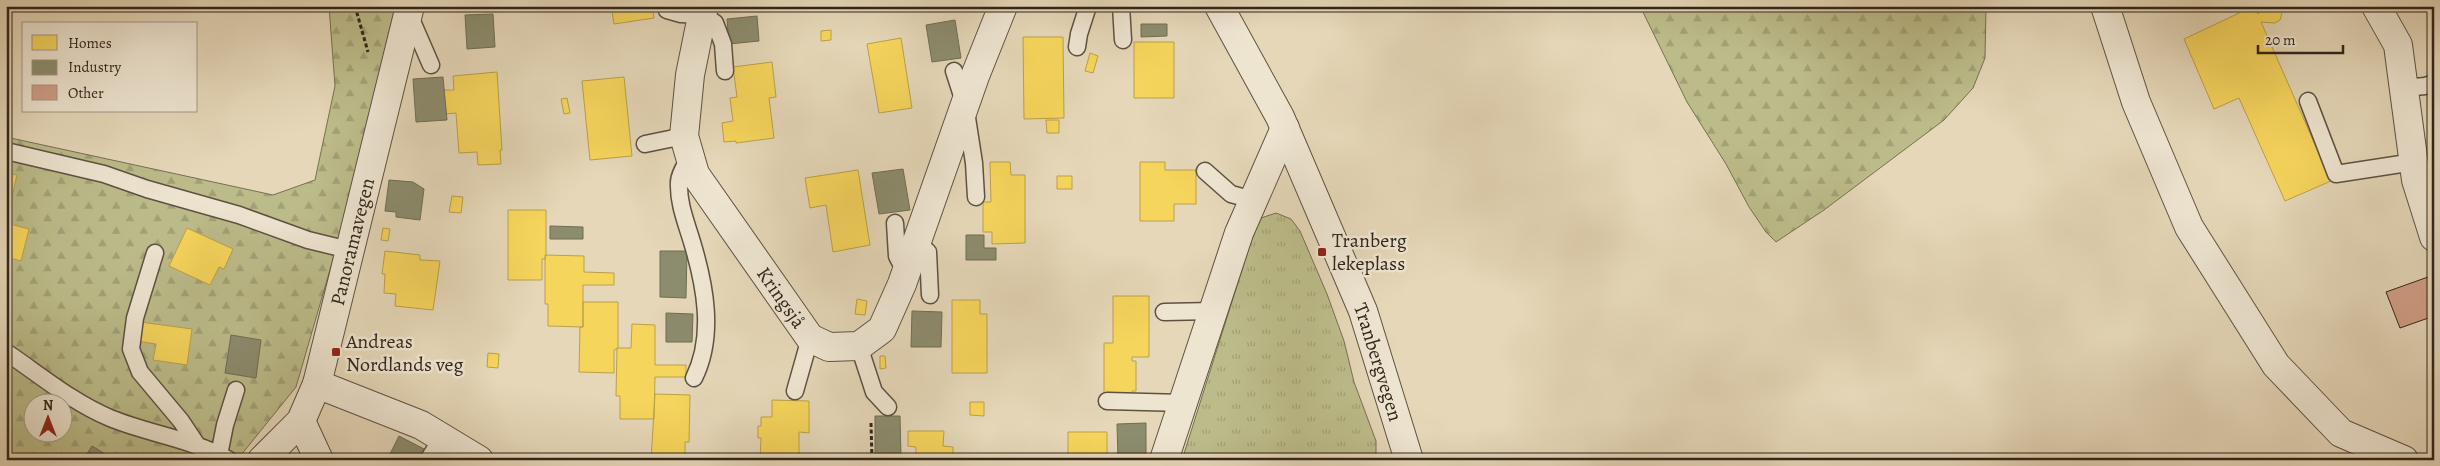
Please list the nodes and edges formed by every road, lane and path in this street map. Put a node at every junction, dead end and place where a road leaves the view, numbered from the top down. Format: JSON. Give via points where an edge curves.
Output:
{"nodes":[{"id":1,"x":355,"y":6,"type":"edge"},
{"id":2,"x":667,"y":6,"type":"edge"},
{"id":3,"x":1003,"y":6,"type":"edge"},
{"id":4,"x":1088,"y":6,"type":"edge"},
{"id":5,"x":1120,"y":6,"type":"edge"},
{"id":6,"x":1219,"y":6,"type":"edge"},
{"id":7,"x":2106,"y":6,"type":"edge"},
{"id":8,"x":2376,"y":6,"type":"edge"},
{"id":9,"x":409,"y":9,"type":"edge"},
{"id":10,"x":703,"y":11,"type":"edge"},
{"id":11,"x":1123,"y":40,"type":"dead end"},
{"id":12,"x":1077,"y":47,"type":"dead end"},
{"id":13,"x":430,"y":65,"type":"dead end"},
{"id":14,"x":725,"y":71,"type":"dead end"},
{"id":15,"x":954,"y":71,"type":"dead end"},
{"id":16,"x":392,"y":76,"type":"junction"},
{"id":17,"x":2434,"y":83,"type":"edge"},
{"id":18,"x":2404,"y":88,"type":"junction"},
{"id":19,"x":2308,"y":101,"type":"dead end"},
{"id":20,"x":965,"y":105,"type":"junction"},
{"id":21,"x":1285,"y":128,"type":"junction"},
{"id":22,"x":645,"y":144,"type":"dead end"},
{"id":23,"x":687,"y":147,"type":"junction"},
{"id":24,"x":6,"y":150,"type":"edge"},
{"id":25,"x":2414,"y":162,"type":"junction"},
{"id":26,"x":1205,"y":171,"type":"dead end"},
{"id":27,"x":976,"y":197,"type":"dead end"},
{"id":28,"x":1253,"y":200,"type":"junction"},
{"id":29,"x":894,"y":223,"type":"dead end"},
{"id":30,"x":2434,"y":237,"type":"edge"},
{"id":31,"x":917,"y":242,"type":"junction"},
{"id":32,"x":349,"y":250,"type":"junction"},
{"id":33,"x":155,"y":254,"type":"dead end"},
{"id":34,"x":906,"y":273,"type":"junction"},
{"id":35,"x":930,"y":295,"type":"dead end"},
{"id":36,"x":1213,"y":311,"type":"junction"},
{"id":37,"x":1164,"y":312,"type":"dead end"},
{"id":38,"x":810,"y":338,"type":"junction"},
{"id":39,"x":859,"y":346,"type":"junction"},
{"id":40,"x":6,"y":352,"type":"edge"},
{"id":41,"x":694,"y":378,"type":"dead end"},
{"id":42,"x":317,"y":384,"type":"junction"},
{"id":43,"x":236,"y":390,"type":"dead end"},
{"id":44,"x":794,"y":391,"type":"dead end"},
{"id":45,"x":874,"y":392,"type":"junction"},
{"id":46,"x":1107,"y":401,"type":"dead end"},
{"id":47,"x":1183,"y":403,"type":"junction"},
{"id":48,"x":888,"y":407,"type":"dead end"},
{"id":49,"x":301,"y":421,"type":"junction"},
{"id":50,"x":197,"y":445,"type":"junction"},
{"id":51,"x":435,"y":449,"type":"edge"},
{"id":52,"x":224,"y":457,"type":"edge"},
{"id":53,"x":262,"y":460,"type":"edge"},
{"id":54,"x":319,"y":460,"type":"edge"},
{"id":55,"x":479,"y":460,"type":"edge"},
{"id":56,"x":872,"y":460,"type":"edge"},
{"id":57,"x":1164,"y":460,"type":"edge"},
{"id":58,"x":1409,"y":460,"type":"edge"},
{"id":59,"x":2404,"y":460,"type":"edge"}],
"edges":[{"from":1,"to":16,"type":"path","via":[[371,62]]},
{"from":2,"to":10,"type":"lane","via":[[667,10],[681,14]]},
{"from":3,"to":20,"type":"street"},
{"from":4,"to":12,"type":"lane"},
{"from":5,"to":11,"type":"lane"},
{"from":6,"to":21,"type":"street","name":"Tranbergvegen"},
{"from":7,"to":59,"type":"street","via":[[2136,102],[2188,227],[2276,365],[2341,433]]},
{"from":8,"to":18,"type":"street","via":[[2398,45]]},
{"from":9,"to":13,"type":"lane"},
{"from":9,"to":16,"type":"street","name":"Panoramavegen"},
{"from":10,"to":14,"type":"lane","via":[[715,23],[723,44]]},
{"from":10,"to":23,"type":"street","name":"Kringsjå","via":[[690,75]]},
{"from":15,"to":20,"type":"lane"},
{"from":16,"to":32,"type":"street","name":"Panoramavegen","via":[[370,201]]},
{"from":17,"to":18,"type":"lane"},
{"from":18,"to":25,"type":"street"},
{"from":19,"to":25,"type":"lane","via":[[2336,174]]},
{"from":20,"to":27,"type":"lane"},
{"from":20,"to":31,"type":"street"},
{"from":21,"to":28,"type":"street"},
{"from":21,"to":58,"type":"street","name":"Tranbergvegen","via":[[1363,311]]},
{"from":22,"to":23,"type":"lane"},
{"from":23,"to":38,"type":"street","name":"Kringsjå","via":[[700,182]]},
{"from":23,"to":41,"type":"lane","via":[[679,180],[680,206],[698,261],[706,337],[702,362]]},
{"from":24,"to":32,"type":"lane","via":[[104,174],[239,215],[308,240]]},
{"from":25,"to":30,"type":"street","via":[[2416,180]]},
{"from":26,"to":28,"type":"lane","via":[[1231,194]]},
{"from":28,"to":36,"type":"street"},
{"from":29,"to":34,"type":"lane","via":[[897,256]]},
{"from":31,"to":34,"type":"street"},
{"from":31,"to":35,"type":"lane","via":[[928,252]]},
{"from":32,"to":42,"type":"street","name":"Panoramavegen"},
{"from":33,"to":50,"type":"lane","via":[[135,318],[131,349],[140,372]]},
{"from":34,"to":39,"type":"street","via":[[882,329]]},
{"from":36,"to":37,"type":"lane"},
{"from":36,"to":47,"type":"street"},
{"from":38,"to":39,"type":"street","name":"Kringsjå","via":[[829,347]]},
{"from":38,"to":44,"type":"lane"},
{"from":39,"to":45,"type":"lane"},
{"from":40,"to":50,"type":"lane","via":[[80,403],[103,414]]},
{"from":42,"to":49,"type":"street","name":"Panoramavegen"},
{"from":42,"to":51,"type":"street","via":[[421,425]]},
{"from":43,"to":52,"type":"lane","via":[[225,425]]},
{"from":45,"to":48,"type":"lane"},
{"from":45,"to":56,"type":"path"},
{"from":46,"to":47,"type":"lane"},
{"from":47,"to":57,"type":"street"},
{"from":49,"to":53,"type":"street","name":"Panoramavegen"},
{"from":49,"to":54,"type":"street"},
{"from":50,"to":52,"type":"lane"},
{"from":51,"to":55,"type":"street"}]}
